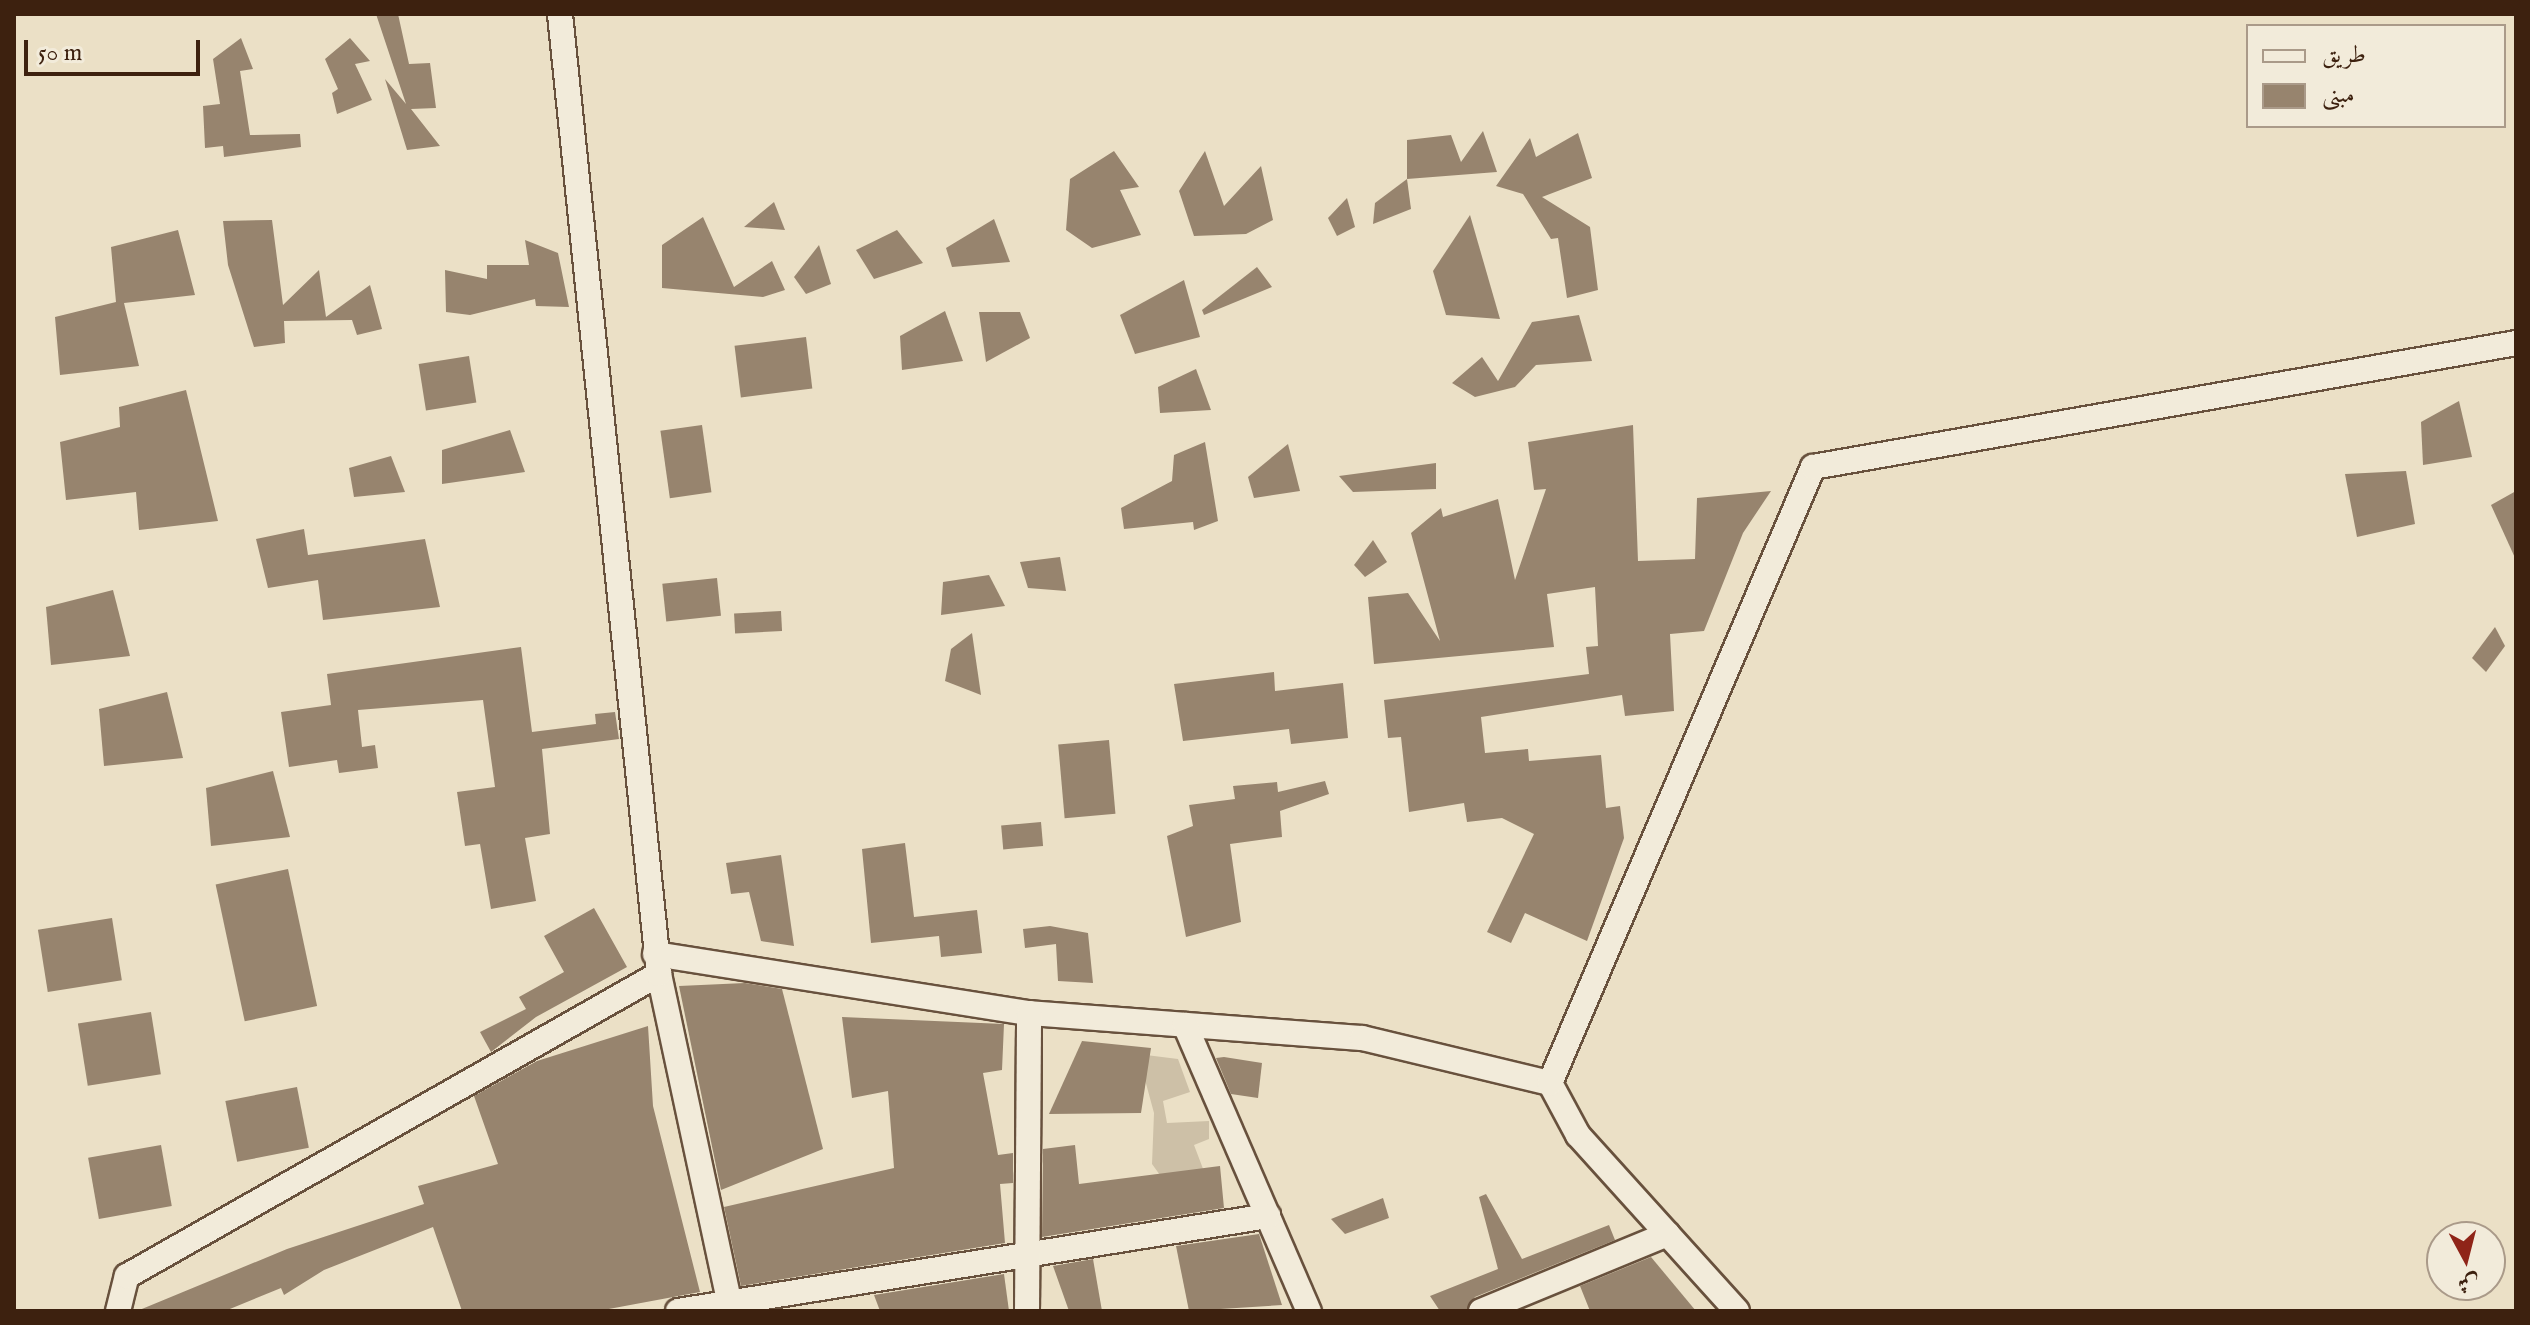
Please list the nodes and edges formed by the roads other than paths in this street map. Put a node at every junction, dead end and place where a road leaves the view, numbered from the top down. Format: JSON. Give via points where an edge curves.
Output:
{"nodes":[{"id":1,"x":560,"y":14,"type":"edge"},
{"id":2,"x":2516,"y":343,"type":"edge"},
{"id":3,"x":657,"y":964,"type":"junction"},
{"id":4,"x":1029,"y":1013,"type":"junction"},
{"id":5,"x":1185,"y":1025,"type":"junction"},
{"id":6,"x":1550,"y":1083,"type":"junction"},
{"id":7,"x":1268,"y":1216,"type":"junction"},
{"id":8,"x":1668,"y":1234,"type":"junction"},
{"id":9,"x":1025,"y":1254,"type":"junction"},
{"id":10,"x":729,"y":1306,"type":"edge"},
{"id":11,"x":118,"y":1311,"type":"edge"},
{"id":12,"x":678,"y":1311,"type":"edge"},
{"id":13,"x":1027,"y":1311,"type":"edge"},
{"id":14,"x":1309,"y":1311,"type":"edge"},
{"id":15,"x":1481,"y":1311,"type":"edge"},
{"id":16,"x":1737,"y":1311,"type":"edge"}],
"edges":[{"from":1,"to":3,"type":"street"},
{"from":2,"to":6,"type":"street","via":[[1813,467]]},
{"from":3,"to":4,"type":"street"},
{"from":3,"to":10,"type":"street"},
{"from":3,"to":11,"type":"street","via":[[127,1276]]},
{"from":4,"to":5,"type":"street"},
{"from":4,"to":9,"type":"street"},
{"from":5,"to":6,"type":"street","via":[[1362,1038]]},
{"from":5,"to":7,"type":"street"},
{"from":6,"to":8,"type":"street","via":[[1578,1135]]},
{"from":7,"to":9,"type":"street"},
{"from":7,"to":14,"type":"street"},
{"from":8,"to":15,"type":"street"},
{"from":8,"to":16,"type":"street"},
{"from":9,"to":10,"type":"street"},
{"from":9,"to":13,"type":"street"},
{"from":10,"to":12,"type":"street"}]}
